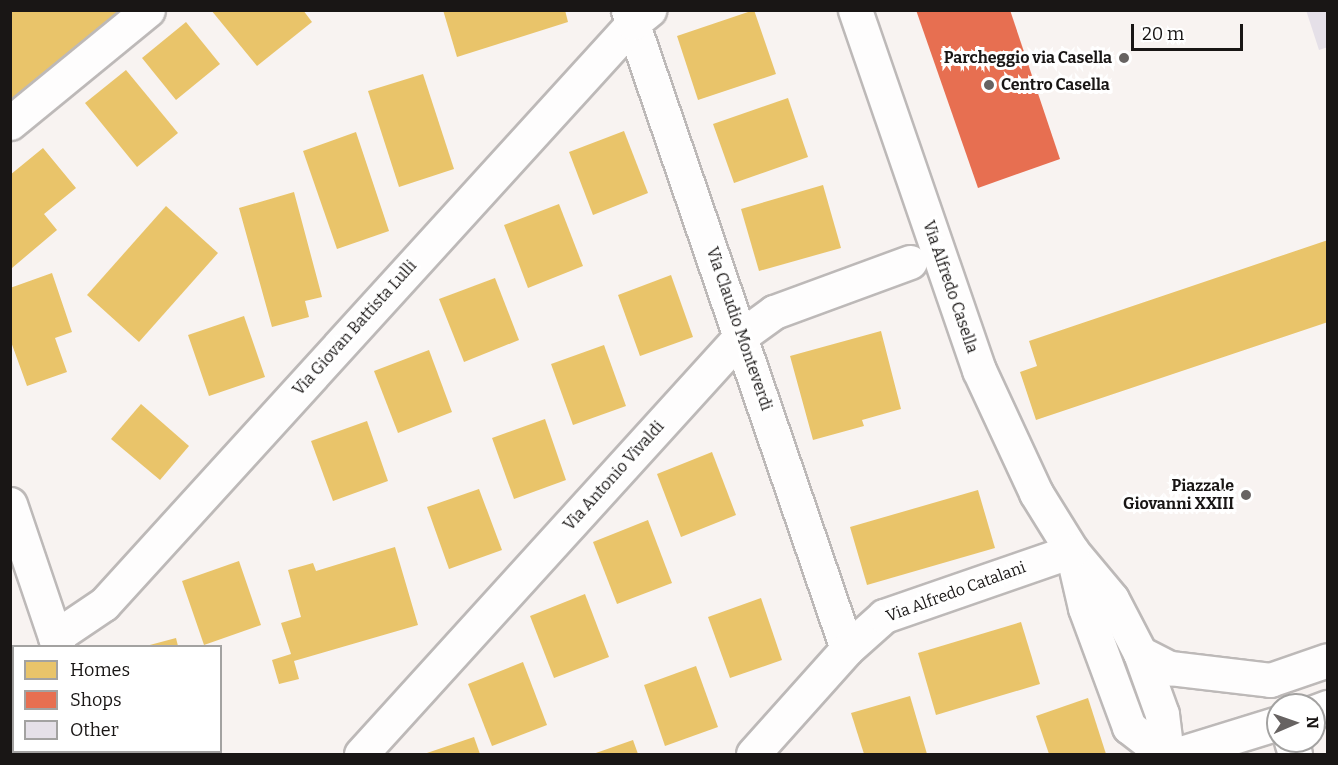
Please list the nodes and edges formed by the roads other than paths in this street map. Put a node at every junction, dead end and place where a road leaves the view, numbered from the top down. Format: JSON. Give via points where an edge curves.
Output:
{"nodes":[{"id":1,"x":148,"y":10,"type":"edge"},
{"id":2,"x":855,"y":10,"type":"edge"},
{"id":3,"x":637,"y":15,"type":"edge"},
{"id":4,"x":10,"y":123,"type":"edge"},
{"id":5,"x":910,"y":262,"type":"dead end"},
{"id":6,"x":741,"y":336,"type":"junction"},
{"id":7,"x":10,"y":504,"type":"edge"},
{"id":8,"x":1072,"y":551,"type":"junction"},
{"id":9,"x":20,"y":562,"type":"edge"},
{"id":10,"x":57,"y":642,"type":"edge"},
{"id":11,"x":847,"y":649,"type":"junction"},
{"id":12,"x":1140,"y":653,"type":"junction"},
{"id":13,"x":1328,"y":660,"type":"edge"},
{"id":14,"x":1274,"y":692,"type":"edge"},
{"id":15,"x":1266,"y":727,"type":"edge"},
{"id":16,"x":361,"y":754,"type":"edge"},
{"id":17,"x":753,"y":754,"type":"edge"},
{"id":18,"x":1166,"y":754,"type":"edge"},
{"id":19,"x":1178,"y":754,"type":"edge"}],
"edges":[{"from":1,"to":4,"type":"street"},
{"from":2,"to":8,"type":"street","name":"Via Alfredo Casella","via":[[979,370],[1036,493]]},
{"from":3,"to":6,"type":"street","name":"Via Claudio Monteverdi"},
{"from":3,"to":10,"type":"street","name":"Via Giovan Battista Lulli","via":[[104,604]]},
{"from":5,"to":6,"type":"street","name":"Via Antonio Vivaldi","via":[[774,312]]},
{"from":6,"to":11,"type":"street","name":"Via Claudio Monteverdi"},
{"from":6,"to":16,"type":"street","name":"Via Antonio Vivaldi"},
{"from":7,"to":9,"type":"street"},
{"from":8,"to":11,"type":"street","name":"Via Alfredo Catalani","via":[[884,616]]},
{"from":8,"to":12,"type":"street","name":"Via Alfredo Casella","via":[[1112,599]]},
{"from":8,"to":18,"type":"street","name":"Via Alfredo Casella","via":[[1085,608],[1129,727]]},
{"from":9,"to":10,"type":"street"},
{"from":11,"to":17,"type":"street","name":"Via Alfredo Catalani"},
{"from":12,"to":14,"type":"street","via":[[1170,668]]},
{"from":12,"to":18,"type":"street","name":"Via Alfredo Casella","via":[[1162,714]]},
{"from":13,"to":14,"type":"street"},
{"from":15,"to":19,"type":"street"}]}
